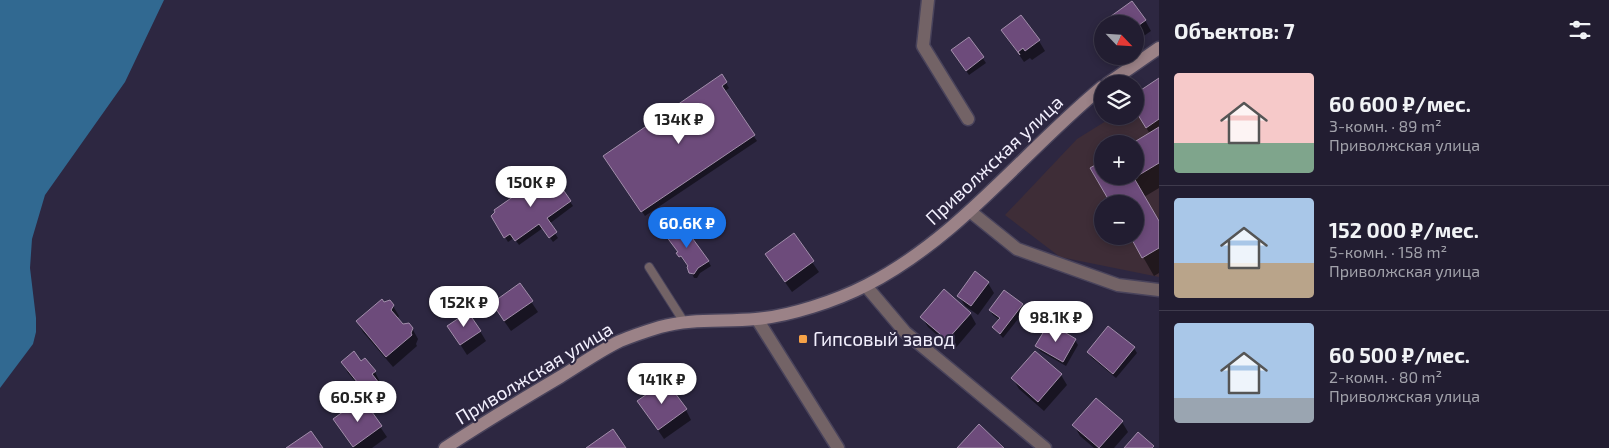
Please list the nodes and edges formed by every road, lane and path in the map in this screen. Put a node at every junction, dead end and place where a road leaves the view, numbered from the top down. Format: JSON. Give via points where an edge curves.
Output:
{"nodes":[{"id":1,"x":928,"y":0,"type":"edge"},
{"id":2,"x":1159,"y":48,"type":"edge"},
{"id":3,"x":1117,"y":75,"type":"edge"},
{"id":4,"x":1094,"y":94,"type":"edge"},
{"id":5,"x":968,"y":119,"type":"dead end"},
{"id":6,"x":971,"y":212,"type":"junction"},
{"id":7,"x":649,"y":267,"type":"dead end"},
{"id":8,"x":866,"y":286,"type":"junction"},
{"id":9,"x":1159,"y":290,"type":"edge"},
{"id":10,"x":757,"y":319,"type":"junction"},
{"id":11,"x":684,"y":322,"type":"junction"},
{"id":12,"x":445,"y":448,"type":"edge"},
{"id":13,"x":838,"y":448,"type":"edge"},
{"id":14,"x":1045,"y":448,"type":"edge"}],
"edges":[{"from":1,"to":5,"type":"street","via":[[923,46]]},
{"from":2,"to":3,"type":"main road"},
{"from":4,"to":6,"type":"main road","name":"Приволжская улица"},
{"from":6,"to":8,"type":"main road","name":"Приволжская улица","via":[[918,254]]},
{"from":6,"to":9,"type":"street","via":[[1017,249],[1118,285]]},
{"from":7,"to":11,"type":"lane"},
{"from":8,"to":10,"type":"main road","name":"Приволжская улица","via":[[813,307]]},
{"from":8,"to":14,"type":"street","via":[[905,332]]},
{"from":10,"to":11,"type":"main road","name":"Приволжская улица"},
{"from":10,"to":13,"type":"street"},
{"from":11,"to":12,"type":"main road","name":"Приволжская улица","via":[[620,341]]}]}
